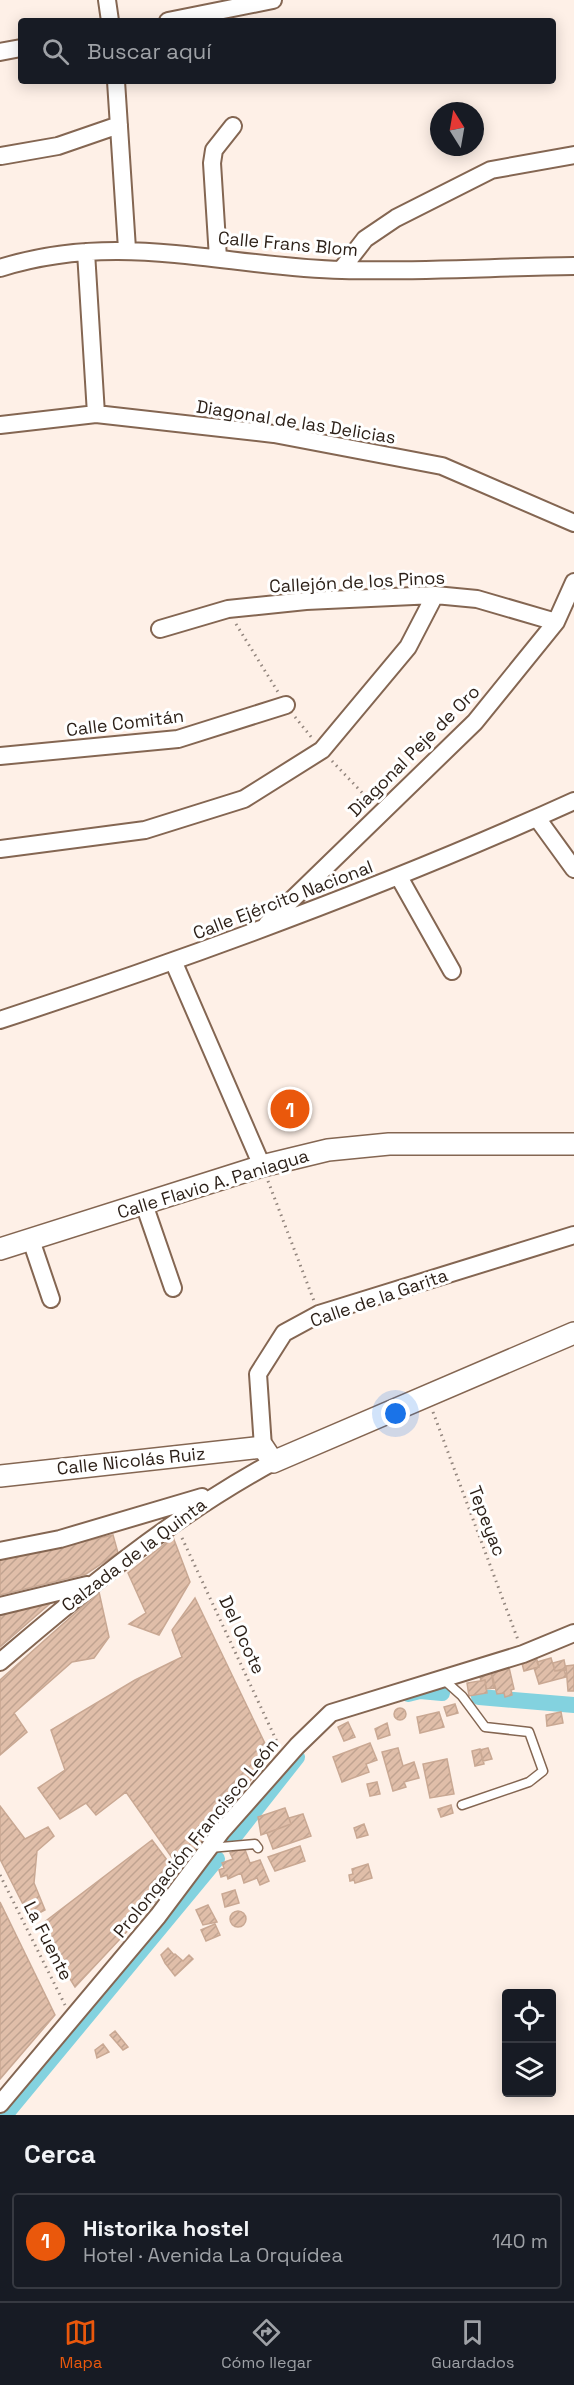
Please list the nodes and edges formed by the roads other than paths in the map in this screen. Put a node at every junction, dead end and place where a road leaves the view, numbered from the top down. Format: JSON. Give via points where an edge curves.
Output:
{"nodes":[{"id":1,"x":107,"y":0,"type":"edge"},
{"id":2,"x":273,"y":0,"type":"edge"},
{"id":3,"x":224,"y":10,"type":"edge"},
{"id":4,"x":110,"y":18,"type":"edge"},
{"id":5,"x":183,"y":18,"type":"edge"},
{"id":6,"x":18,"y":49,"type":"edge"},
{"id":7,"x":0,"y":52,"type":"edge"},
{"id":8,"x":116,"y":84,"type":"edge"},
{"id":9,"x":119,"y":125,"type":"junction"},
{"id":10,"x":233,"y":126,"type":"dead end"},
{"id":11,"x":574,"y":155,"type":"edge"},
{"id":12,"x":1,"y":156,"type":"edge"},
{"id":13,"x":127,"y":249,"type":"junction"},
{"id":14,"x":86,"y":252,"type":"junction"},
{"id":15,"x":218,"y":258,"type":"junction"},
{"id":16,"x":574,"y":266,"type":"edge"},
{"id":17,"x":0,"y":268,"type":"edge"},
{"id":18,"x":341,"y":270,"type":"junction"},
{"id":19,"x":96,"y":414,"type":"junction"},
{"id":20,"x":0,"y":425,"type":"edge"},
{"id":21,"x":574,"y":523,"type":"edge"},
{"id":22,"x":574,"y":582,"type":"edge"},
{"id":23,"x":435,"y":595,"type":"junction"},
{"id":24,"x":556,"y":622,"type":"junction"},
{"id":25,"x":160,"y":629,"type":"dead end"},
{"id":26,"x":286,"y":705,"type":"dead end"},
{"id":27,"x":0,"y":756,"type":"edge"},
{"id":28,"x":574,"y":801,"type":"edge"},
{"id":29,"x":537,"y":818,"type":"junction"},
{"id":30,"x":0,"y":849,"type":"edge"},
{"id":31,"x":574,"y":869,"type":"edge"},
{"id":32,"x":399,"y":877,"type":"junction"},
{"id":33,"x":259,"y":931,"type":"junction"},
{"id":34,"x":174,"y":963,"type":"junction"},
{"id":35,"x":452,"y":971,"type":"dead end"},
{"id":36,"x":0,"y":1020,"type":"edge"},
{"id":37,"x":574,"y":1144,"type":"edge"},
{"id":38,"x":262,"y":1166,"type":"junction"},
{"id":39,"x":144,"y":1204,"type":"junction"},
{"id":40,"x":574,"y":1235,"type":"edge"},
{"id":41,"x":31,"y":1240,"type":"junction"},
{"id":42,"x":0,"y":1249,"type":"edge"},
{"id":43,"x":173,"y":1288,"type":"dead end"},
{"id":44,"x":51,"y":1299,"type":"dead end"},
{"id":45,"x":574,"y":1333,"type":"edge"},
{"id":46,"x":268,"y":1455,"type":"junction"},
{"id":47,"x":0,"y":1476,"type":"edge"},
{"id":48,"x":220,"y":1491,"type":"junction"},
{"id":49,"x":0,"y":1551,"type":"edge"},
{"id":50,"x":91,"y":1584,"type":"junction"},
{"id":51,"x":0,"y":1606,"type":"edge"},
{"id":52,"x":574,"y":1633,"type":"edge"},
{"id":53,"x":0,"y":1662,"type":"edge"},
{"id":54,"x":443,"y":1679,"type":"junction"},
{"id":55,"x":462,"y":1805,"type":"dead end"},
{"id":56,"x":210,"y":1848,"type":"junction"},
{"id":57,"x":258,"y":1848,"type":"dead end"},
{"id":58,"x":0,"y":2104,"type":"edge"}],
"edges":[{"from":1,"to":4,"type":"street"},
{"from":2,"to":3,"type":"street"},
{"from":3,"to":5,"type":"street"},
{"from":6,"to":7,"type":"street"},
{"from":8,"to":9,"type":"street"},
{"from":9,"to":12,"type":"street","via":[[58,147]]},
{"from":9,"to":13,"type":"street"},
{"from":10,"to":15,"type":"street","via":[[214,150],[212,163]]},
{"from":11,"to":18,"type":"street","via":[[491,170],[396,218],[365,239]]},
{"from":13,"to":14,"type":"street","name":"Calle Frans Blom"},
{"from":13,"to":15,"type":"street","name":"Calle Frans Blom"},
{"from":14,"to":17,"type":"street","name":"Calle Frans Blom","via":[[52,255]]},
{"from":14,"to":19,"type":"street"},
{"from":15,"to":18,"type":"street","name":"Calle Frans Blom"},
{"from":16,"to":18,"type":"street","name":"Calle Frans Blom"},
{"from":19,"to":20,"type":"street","name":"Diagonal de las Delicias"},
{"from":19,"to":21,"type":"street","name":"Diagonal de las Delicias","via":[[274,434],[442,466]]},
{"from":22,"to":24,"type":"street","name":"Diagonal Peje de Oro"},
{"from":23,"to":24,"type":"street","name":"Callejón de los Pinos","via":[[477,599]]},
{"from":23,"to":25,"type":"street","name":"Callejón de los Pinos","via":[[228,609]]},
{"from":23,"to":30,"type":"street","via":[[408,647],[322,750],[244,799],[145,830]]},
{"from":24,"to":33,"type":"street","name":"Diagonal Peje de Oro","via":[[475,722]]},
{"from":26,"to":27,"type":"street","name":"Calle Comitán","via":[[178,739]]},
{"from":28,"to":29,"type":"street","name":"Calle Ejército Nacional"},
{"from":29,"to":31,"type":"street"},
{"from":29,"to":32,"type":"street","name":"Calle Ejército Nacional"},
{"from":32,"to":33,"type":"street","name":"Calle Ejército Nacional"},
{"from":32,"to":35,"type":"street"},
{"from":33,"to":34,"type":"street","name":"Calle Ejército Nacional"},
{"from":34,"to":36,"type":"street","name":"Calle Ejército Nacional"},
{"from":34,"to":38,"type":"street"},
{"from":37,"to":38,"type":"street","name":"Calle Flavio A. Paniagua","via":[[389,1144],[328,1150]]},
{"from":38,"to":39,"type":"street","name":"Calle Flavio A. Paniagua"},
{"from":39,"to":41,"type":"street","name":"Calle Flavio A. Paniagua"},
{"from":39,"to":43,"type":"street"},
{"from":40,"to":46,"type":"street","name":"Calle de la Garita","via":[[319,1314],[284,1334],[258,1374]]},
{"from":41,"to":42,"type":"street","name":"Calle Flavio A. Paniagua"},
{"from":41,"to":44,"type":"street"},
{"from":45,"to":46,"type":"street","name":"Calzada de la Quinta","via":[[428,1396]]},
{"from":46,"to":47,"type":"street","name":"Calle Nicolás Ruiz"},
{"from":46,"to":48,"type":"street","name":"Calzada de la Quinta"},
{"from":48,"to":49,"type":"street","via":[[60,1539]]},
{"from":48,"to":50,"type":"street","name":"Calzada de la Quinta"},
{"from":50,"to":51,"type":"street"},
{"from":50,"to":53,"type":"street","name":"Calzada de la Quinta"},
{"from":52,"to":54,"type":"street","name":"Prolongación Francisco León"},
{"from":54,"to":55,"type":"lane","via":[[485,1726],[529,1732],[543,1771],[529,1782]]},
{"from":54,"to":56,"type":"street","name":"Prolongación Francisco León","via":[[331,1713]]},
{"from":56,"to":57,"type":"lane","via":[[246,1842]]},
{"from":56,"to":58,"type":"street","name":"Prolongación Francisco León"}]}
